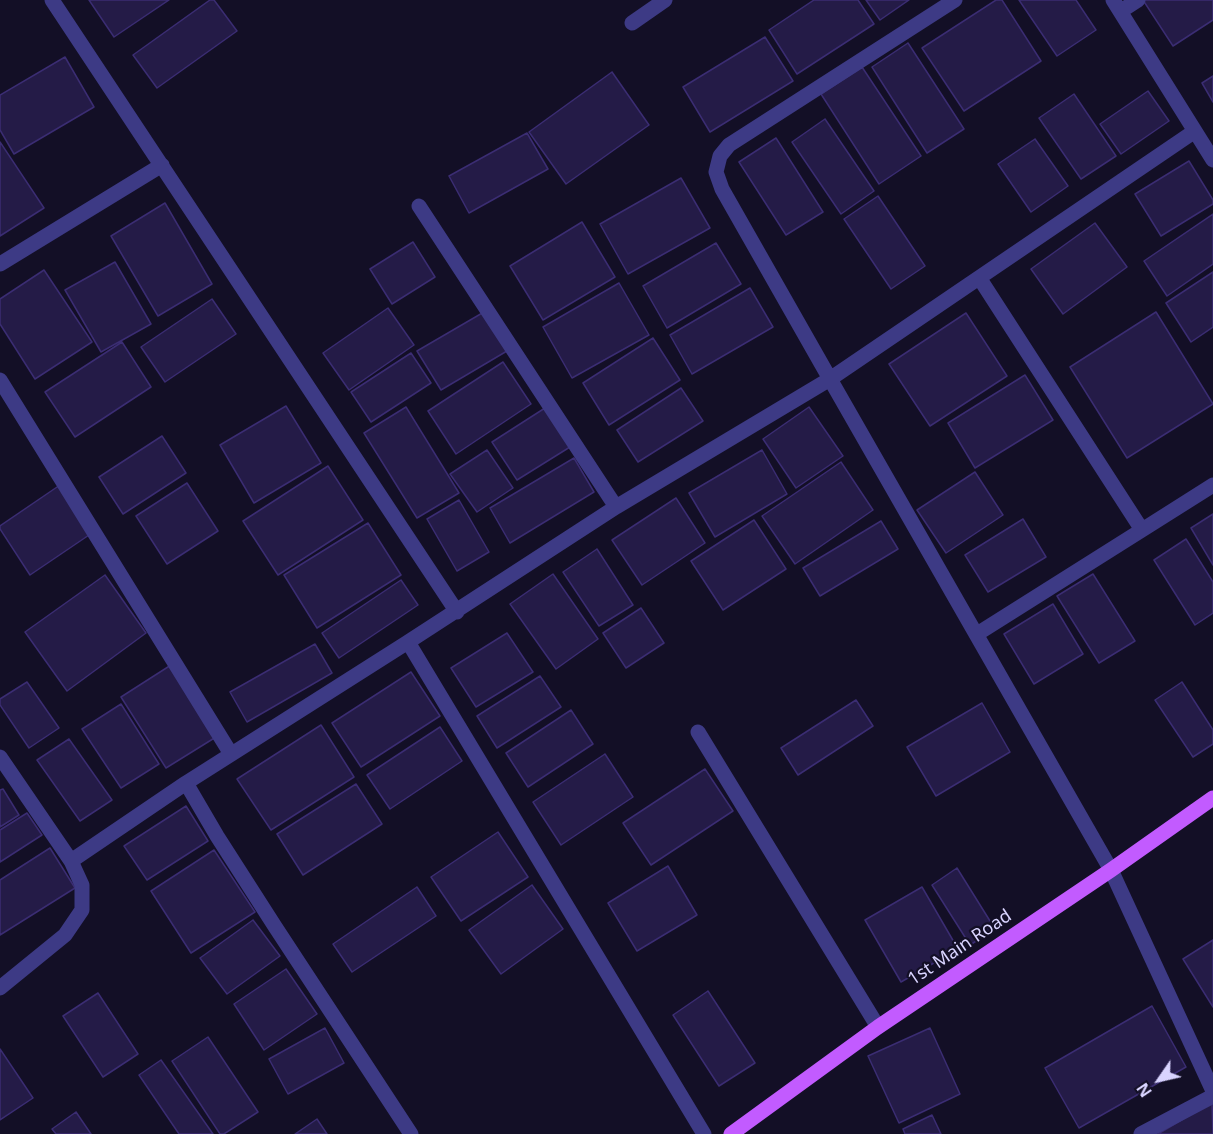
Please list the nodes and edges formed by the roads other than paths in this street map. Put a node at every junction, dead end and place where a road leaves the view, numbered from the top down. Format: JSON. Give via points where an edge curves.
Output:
{"nodes":[{"id":1,"x":52,"y":0,"type":"edge"},
{"id":2,"x":665,"y":0,"type":"edge"},
{"id":3,"x":955,"y":0,"type":"edge"},
{"id":4,"x":1138,"y":0,"type":"edge"},
{"id":5,"x":1117,"y":6,"type":"edge"},
{"id":6,"x":632,"y":23,"type":"dead end"},
{"id":7,"x":1195,"y":131,"type":"junction"},
{"id":8,"x":1213,"y":160,"type":"edge"},
{"id":9,"x":162,"y":165,"type":"junction"},
{"id":10,"x":419,"y":206,"type":"dead end"},
{"id":11,"x":0,"y":264,"type":"edge"},
{"id":12,"x":980,"y":279,"type":"junction"},
{"id":13,"x":830,"y":379,"type":"junction"},
{"id":14,"x":0,"y":380,"type":"edge"},
{"id":15,"x":1213,"y":485,"type":"edge"},
{"id":16,"x":616,"y":507,"type":"junction"},
{"id":17,"x":1142,"y":530,"type":"junction"},
{"id":18,"x":457,"y":612,"type":"junction"},
{"id":19,"x":977,"y":634,"type":"junction"},
{"id":20,"x":408,"y":642,"type":"junction"},
{"id":21,"x":698,"y":732,"type":"dead end"},
{"id":22,"x":231,"y":754,"type":"junction"},
{"id":23,"x":0,"y":758,"type":"edge"},
{"id":24,"x":186,"y":783,"type":"junction"},
{"id":25,"x":1213,"y":798,"type":"edge"},
{"id":26,"x":71,"y":861,"type":"junction"},
{"id":27,"x":1111,"y":870,"type":"junction"},
{"id":28,"x":0,"y":988,"type":"edge"},
{"id":29,"x":878,"y":1028,"type":"junction"},
{"id":30,"x":1213,"y":1091,"type":"edge"},
{"id":31,"x":1213,"y":1096,"type":"edge"},
{"id":32,"x":411,"y":1134,"type":"edge"},
{"id":33,"x":704,"y":1134,"type":"edge"},
{"id":34,"x":731,"y":1134,"type":"edge"},
{"id":35,"x":1142,"y":1134,"type":"edge"}],
"edges":[{"from":1,"to":9,"type":"street"},
{"from":2,"to":6,"type":"street"},
{"from":3,"to":13,"type":"street","via":[[729,145],[720,156],[716,172],[722,189]]},
{"from":4,"to":5,"type":"street"},
{"from":5,"to":7,"type":"street"},
{"from":7,"to":8,"type":"street"},
{"from":7,"to":12,"type":"street"},
{"from":9,"to":11,"type":"street"},
{"from":9,"to":18,"type":"street"},
{"from":10,"to":16,"type":"street"},
{"from":12,"to":13,"type":"street"},
{"from":12,"to":17,"type":"street"},
{"from":13,"to":16,"type":"street"},
{"from":13,"to":19,"type":"street"},
{"from":14,"to":22,"type":"street"},
{"from":15,"to":17,"type":"street"},
{"from":16,"to":18,"type":"street"},
{"from":17,"to":19,"type":"street"},
{"from":18,"to":20,"type":"street"},
{"from":19,"to":27,"type":"street"},
{"from":20,"to":22,"type":"street"},
{"from":20,"to":33,"type":"street"},
{"from":21,"to":29,"type":"street"},
{"from":22,"to":24,"type":"street"},
{"from":23,"to":26,"type":"street"},
{"from":24,"to":26,"type":"street"},
{"from":24,"to":32,"type":"street","via":[[273,925]]},
{"from":25,"to":27,"type":"main road","name":"1st Main Road"},
{"from":26,"to":28,"type":"street","via":[[82,885],[82,910],[65,935]]},
{"from":27,"to":29,"type":"main road","name":"1st Main Road"},
{"from":27,"to":30,"type":"street"},
{"from":29,"to":34,"type":"main road","name":"1st Main Road"},
{"from":31,"to":35,"type":"street"}]}
